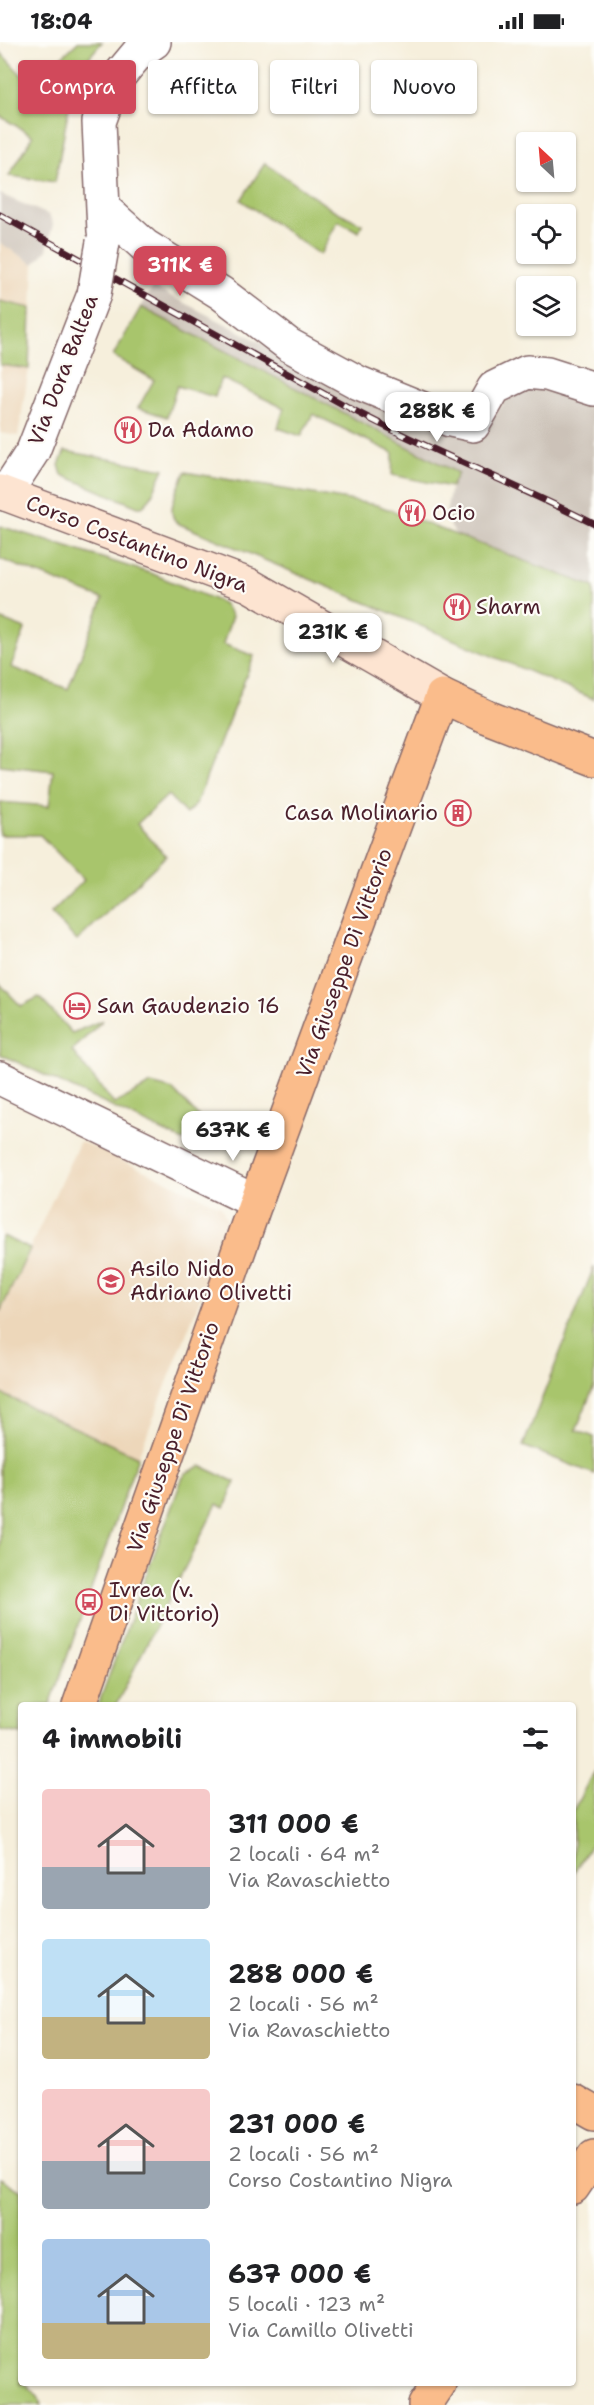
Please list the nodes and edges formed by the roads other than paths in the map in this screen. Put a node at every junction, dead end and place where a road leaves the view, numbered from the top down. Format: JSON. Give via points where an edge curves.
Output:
{"nodes":[{"id":1,"x":154,"y":42,"type":"edge"},
{"id":2,"x":104,"y":209,"type":"junction"},
{"id":3,"x":594,"y":389,"type":"edge"},
{"id":4,"x":3,"y":493,"type":"edge"},
{"id":5,"x":442,"y":696,"type":"junction"},
{"id":6,"x":594,"y":759,"type":"edge"},
{"id":7,"x":0,"y":1078,"type":"edge"},
{"id":8,"x":256,"y":1202,"type":"junction"},
{"id":9,"x":80,"y":1702,"type":"edge"},
{"id":10,"x":576,"y":2103,"type":"edge"},
{"id":11,"x":594,"y":2113,"type":"edge"},
{"id":12,"x":594,"y":2156,"type":"edge"},
{"id":13,"x":576,"y":2183,"type":"edge"}],
"edges":[{"from":1,"to":2,"type":"street","name":"Via Dora Baltea","via":[[138,53],[113,83],[99,122]]},
{"from":2,"to":3,"type":"street","via":[[146,246],[221,293],[289,345],[359,383],[450,420],[473,425],[494,388],[527,372]]},
{"from":2,"to":4,"type":"street","name":"Via Dora Baltea","bridge":true,"via":[[94,294],[33,451]]},
{"from":4,"to":5,"type":"main road","name":"Corso Costantino Nigra","via":[[249,585]]},
{"from":5,"to":6,"type":"main road","name":"Corso Costantino Nigra"},
{"from":5,"to":8,"type":"main road","name":"Via Giuseppe Di Vittorio"},
{"from":7,"to":8,"type":"street"},
{"from":8,"to":9,"type":"main road","name":"Via Giuseppe Di Vittorio"},
{"from":10,"to":11,"type":"main road"},
{"from":12,"to":13,"type":"main road"}]}
